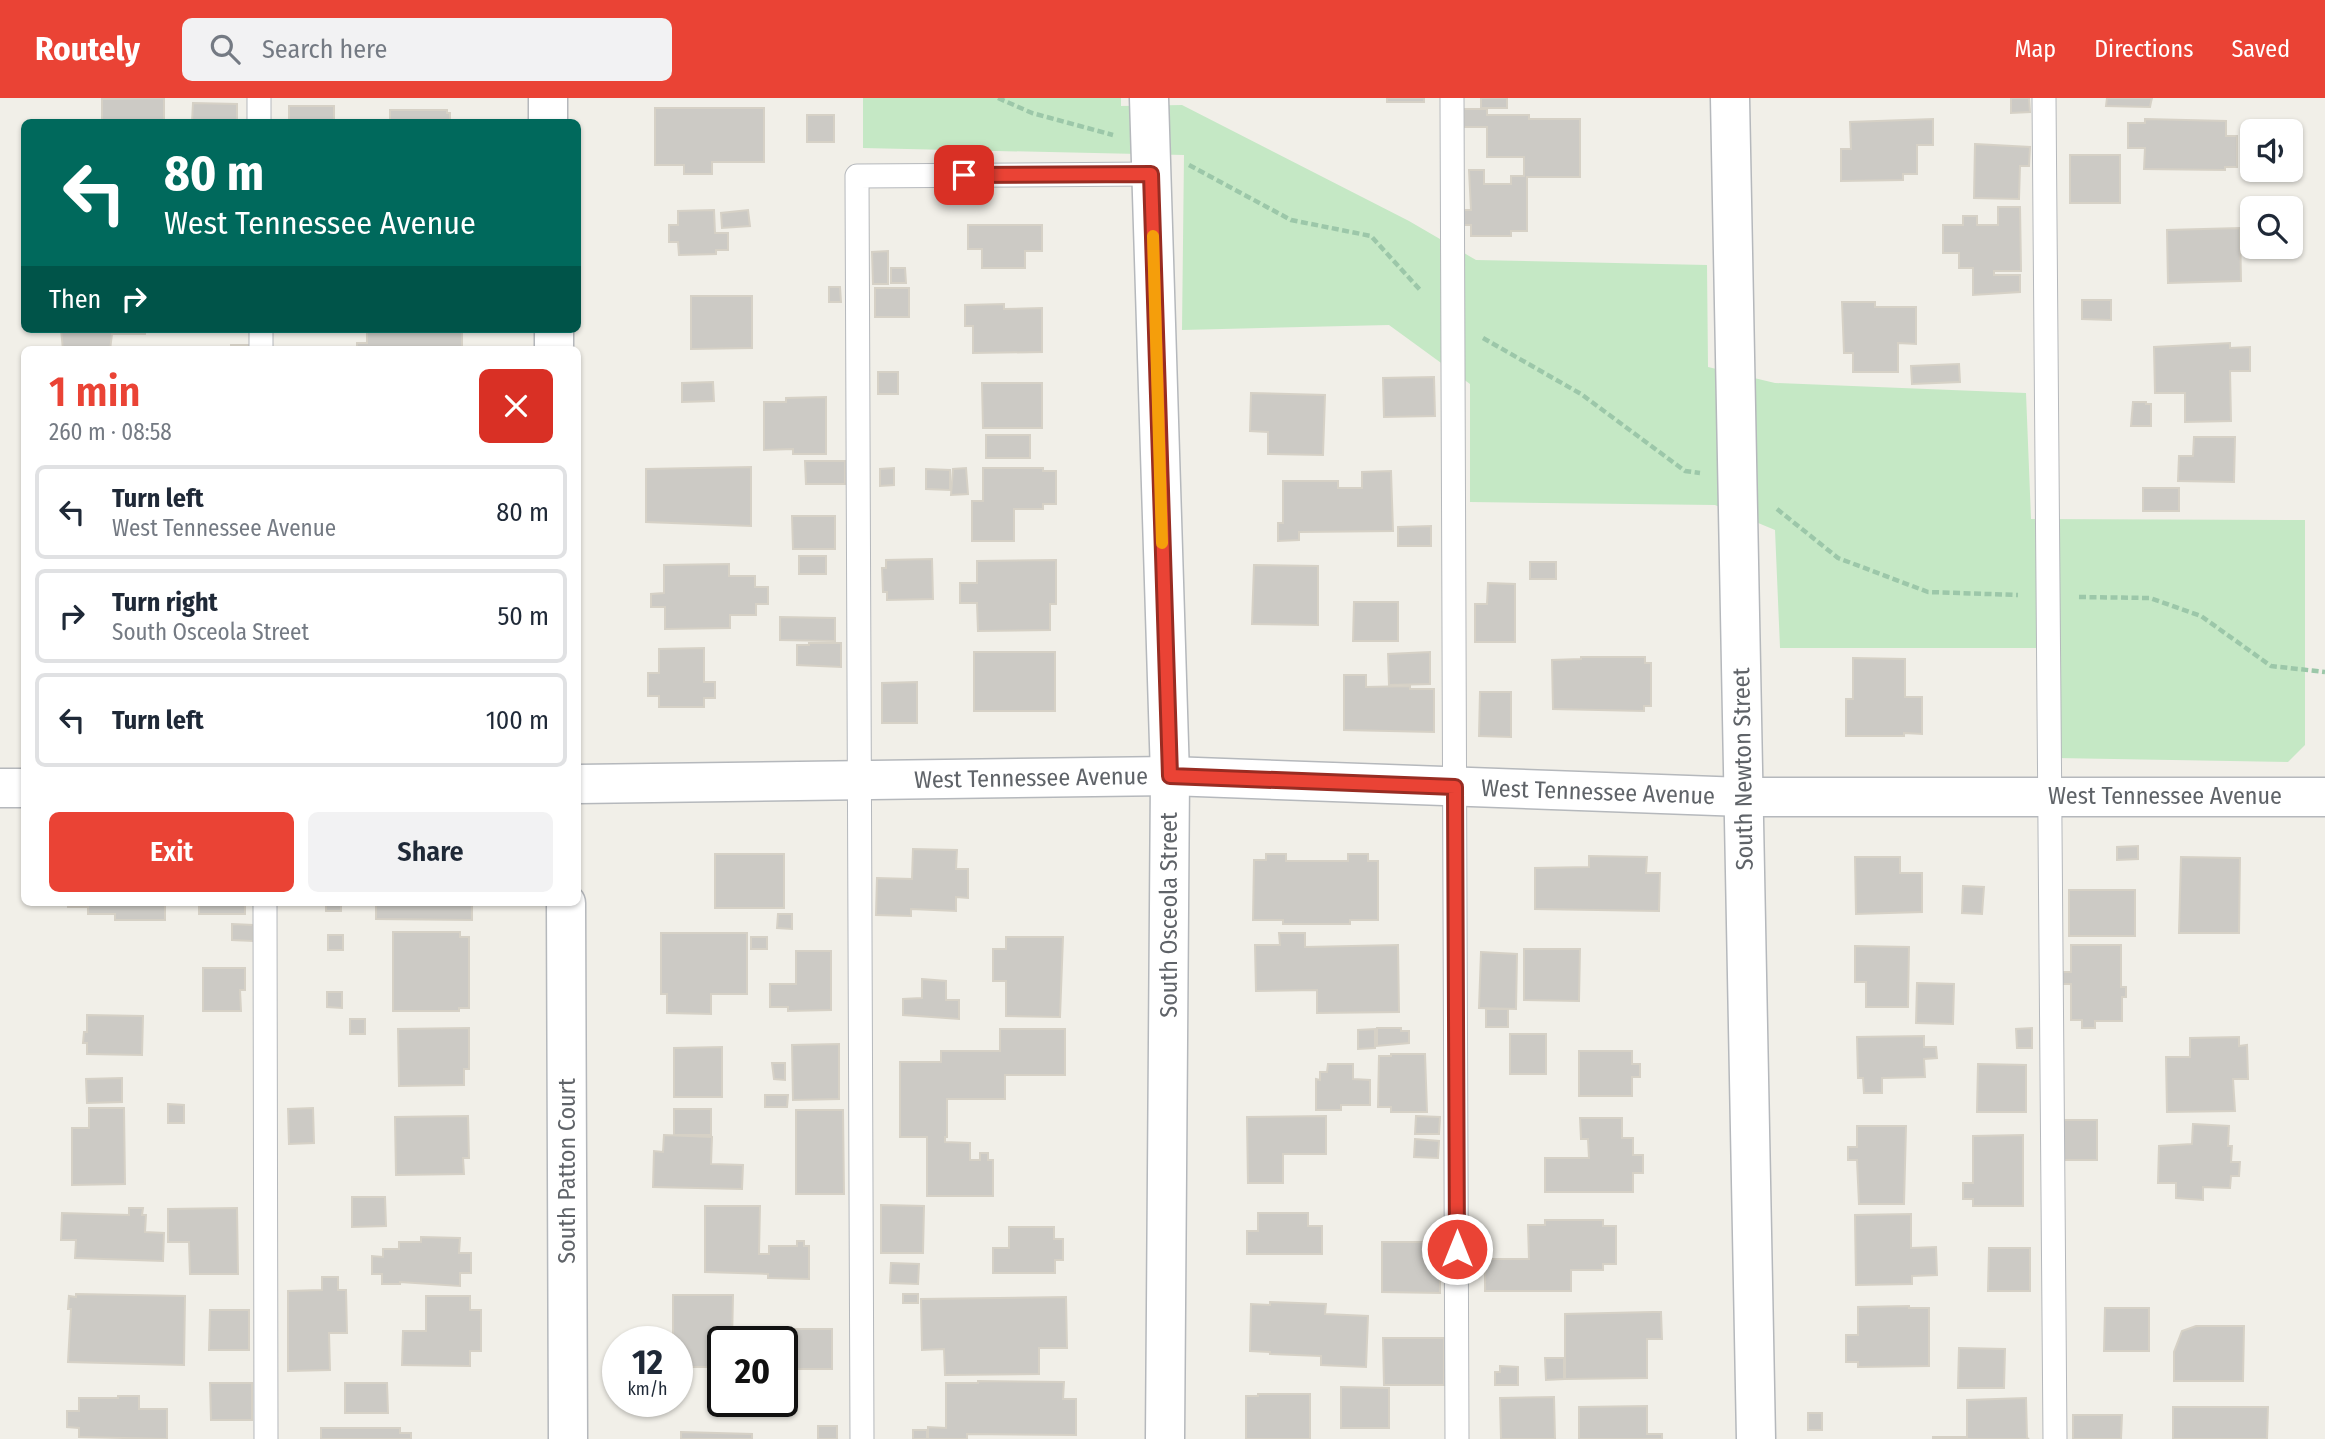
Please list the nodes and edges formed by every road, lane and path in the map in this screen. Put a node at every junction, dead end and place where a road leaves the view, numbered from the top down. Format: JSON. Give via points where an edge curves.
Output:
{"nodes":[{"id":1,"x":259,"y":98,"type":"edge"},
{"id":2,"x":548,"y":98,"type":"edge"},
{"id":3,"x":998,"y":98,"type":"edge"},
{"id":4,"x":1149,"y":98,"type":"edge"},
{"id":5,"x":1452,"y":98,"type":"edge"},
{"id":6,"x":1730,"y":98,"type":"edge"},
{"id":7,"x":2044,"y":98,"type":"edge"},
{"id":8,"x":259,"y":119,"type":"edge"},
{"id":9,"x":548,"y":119,"type":"edge"},
{"id":10,"x":1151,"y":160,"type":"junction"},
{"id":11,"x":1454,"y":321,"type":"junction"},
{"id":12,"x":1737,"y":477,"type":"junction"},
{"id":13,"x":2047,"y":596,"type":"junction"},
{"id":14,"x":2325,"y":672,"type":"edge"},
{"id":15,"x":1170,"y":776,"type":"junction"},
{"id":16,"x":860,"y":780,"type":"junction"},
{"id":17,"x":581,"y":785,"type":"edge"},
{"id":18,"x":1455,"y":787,"type":"junction"},
{"id":19,"x":0,"y":788,"type":"edge"},
{"id":20,"x":21,"y":788,"type":"edge"},
{"id":21,"x":2050,"y":796,"type":"junction"},
{"id":22,"x":1743,"y":797,"type":"junction"},
{"id":23,"x":2325,"y":797,"type":"edge"},
{"id":24,"x":264,"y":906,"type":"edge"},
{"id":25,"x":566,"y":906,"type":"edge"},
{"id":26,"x":266,"y":1439,"type":"edge"},
{"id":27,"x":568,"y":1439,"type":"edge"},
{"id":28,"x":862,"y":1439,"type":"edge"},
{"id":29,"x":1165,"y":1439,"type":"edge"},
{"id":30,"x":1457,"y":1439,"type":"edge"},
{"id":31,"x":1756,"y":1439,"type":"edge"},
{"id":32,"x":2054,"y":1439,"type":"edge"}],
"edges":[{"from":1,"to":8,"type":"lane"},
{"from":2,"to":9,"type":"street"},
{"from":3,"to":10,"type":"path"},
{"from":4,"to":10,"type":"street","name":"South Osceola Street"},
{"from":5,"to":11,"type":"lane"},
{"from":6,"to":12,"type":"street","name":"South Newton Street"},
{"from":7,"to":13,"type":"lane"},
{"from":10,"to":11,"type":"path","via":[[1224,182],[1291,220],[1371,236],[1443,315]]},
{"from":10,"to":15,"type":"street","name":"South Osceola Street"},
{"from":10,"to":16,"type":"lane","via":[[857,176]]},
{"from":11,"to":12,"type":"path","via":[[1581,394],[1685,471]]},
{"from":11,"to":18,"type":"lane"},
{"from":12,"to":13,"type":"path","via":[[1838,558],[1928,592]]},
{"from":12,"to":22,"type":"street","name":"South Newton Street"},
{"from":13,"to":14,"type":"path","via":[[2150,598],[2201,616],[2271,666]]},
{"from":13,"to":21,"type":"lane"},
{"from":15,"to":16,"type":"street","name":"West Tennessee Avenue"},
{"from":15,"to":18,"type":"street","name":"West Tennessee Avenue"},
{"from":15,"to":29,"type":"street","name":"South Osceola Street"},
{"from":16,"to":17,"type":"street","name":"West Tennessee Avenue"},
{"from":16,"to":28,"type":"lane"},
{"from":18,"to":22,"type":"street","name":"West Tennessee Avenue"},
{"from":18,"to":30,"type":"lane"},
{"from":19,"to":20,"type":"street"},
{"from":21,"to":22,"type":"street","name":"West Tennessee Avenue"},
{"from":21,"to":23,"type":"street","name":"West Tennessee Avenue"},
{"from":21,"to":32,"type":"lane"},
{"from":22,"to":31,"type":"street","name":"South Newton Street"},
{"from":24,"to":26,"type":"lane"},
{"from":25,"to":27,"type":"street","name":"South Patton Court"}]}
